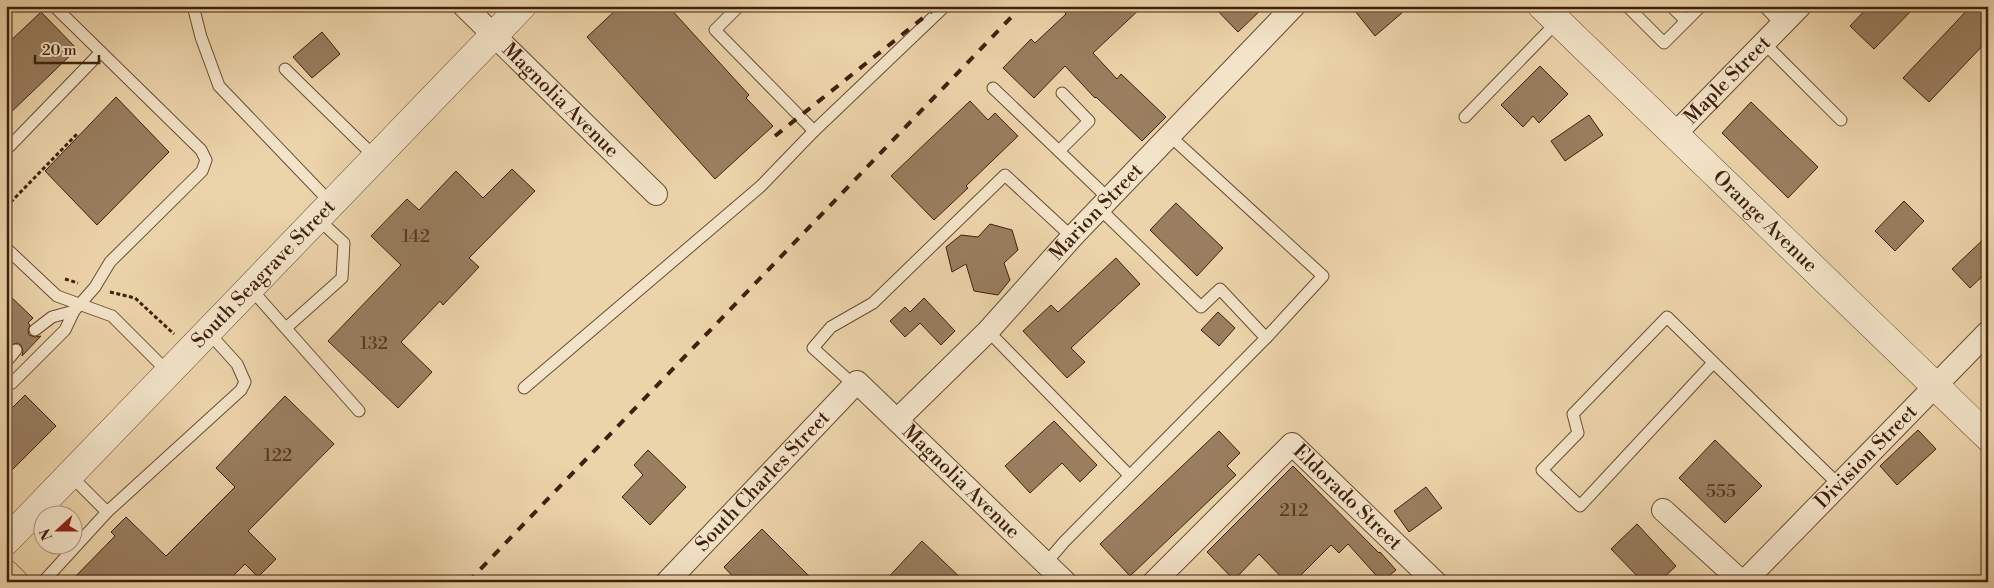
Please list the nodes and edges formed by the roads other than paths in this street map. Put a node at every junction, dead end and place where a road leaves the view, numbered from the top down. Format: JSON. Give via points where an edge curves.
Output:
{"nodes":[{"id":1,"x":10,"y":6,"type":"edge"},
{"id":2,"x":54,"y":6,"type":"edge"},
{"id":3,"x":193,"y":6,"type":"edge"},
{"id":4,"x":464,"y":6,"type":"edge"},
{"id":5,"x":522,"y":6,"type":"edge"},
{"id":6,"x":739,"y":6,"type":"edge"},
{"id":7,"x":945,"y":6,"type":"edge"},
{"id":8,"x":1294,"y":6,"type":"edge"},
{"id":9,"x":1627,"y":6,"type":"edge"},
{"id":10,"x":1671,"y":6,"type":"edge"},
{"id":11,"x":1701,"y":6,"type":"edge"},
{"id":12,"x":1764,"y":6,"type":"edge"},
{"id":13,"x":1800,"y":6,"type":"edge"},
{"id":14,"x":6,"y":10,"type":"edge"},
{"id":15,"x":1550,"y":14,"type":"edge"},
{"id":16,"x":1686,"y":21,"type":"junction"},
{"id":17,"x":1782,"y":25,"type":"junction"},
{"id":18,"x":494,"y":35,"type":"junction"},
{"id":19,"x":1764,"y":43,"type":"junction"},
{"id":20,"x":101,"y":52,"type":"junction"},
{"id":21,"x":284,"y":69,"type":"dead end"},
{"id":22,"x":993,"y":88,"type":"dead end"},
{"id":23,"x":1062,"y":93,"type":"dead end"},
{"id":24,"x":1465,"y":117,"type":"dead end"},
{"id":25,"x":1841,"y":120,"type":"dead end"},
{"id":26,"x":814,"y":131,"type":"junction"},
{"id":27,"x":1675,"y":134,"type":"junction"},
{"id":28,"x":1170,"y":136,"type":"junction"},
{"id":29,"x":6,"y":150,"type":"edge"},
{"id":30,"x":1059,"y":152,"type":"junction"},
{"id":31,"x":376,"y":158,"type":"junction"},
{"id":32,"x":656,"y":194,"type":"dead end"},
{"id":33,"x":1104,"y":204,"type":"junction"},
{"id":34,"x":325,"y":212,"type":"junction"},
{"id":35,"x":1072,"y":237,"type":"junction"},
{"id":36,"x":6,"y":248,"type":"edge"},
{"id":37,"x":250,"y":288,"type":"junction"},
{"id":38,"x":77,"y":307,"type":"junction"},
{"id":39,"x":286,"y":328,"type":"junction"},
{"id":40,"x":35,"y":330,"type":"dead end"},
{"id":41,"x":988,"y":331,"type":"junction"},
{"id":42,"x":208,"y":332,"type":"junction"},
{"id":43,"x":1988,"y":332,"type":"edge"},
{"id":44,"x":1266,"y":338,"type":"junction"},
{"id":45,"x":16,"y":350,"type":"dead end"},
{"id":46,"x":6,"y":362,"type":"edge"},
{"id":47,"x":1713,"y":363,"type":"junction"},
{"id":48,"x":169,"y":373,"type":"junction"},
{"id":49,"x":856,"y":383,"type":"junction"},
{"id":50,"x":6,"y":386,"type":"edge"},
{"id":51,"x":1937,"y":386,"type":"junction"},
{"id":52,"x":524,"y":388,"type":"dead end"},
{"id":53,"x":359,"y":411,"type":"dead end"},
{"id":54,"x":897,"y":420,"type":"junction"},
{"id":55,"x":1988,"y":437,"type":"edge"},
{"id":56,"x":70,"y":475,"type":"junction"},
{"id":57,"x":1129,"y":475,"type":"junction"},
{"id":58,"x":1839,"y":485,"type":"junction"},
{"id":59,"x":1663,"y":510,"type":"dead end"},
{"id":60,"x":107,"y":512,"type":"junction"},
{"id":61,"x":6,"y":541,"type":"edge"},
{"id":62,"x":6,"y":574,"type":"edge"},
{"id":63,"x":1050,"y":574,"type":"edge"},
{"id":64,"x":14,"y":582,"type":"edge"},
{"id":65,"x":42,"y":582,"type":"edge"},
{"id":66,"x":667,"y":582,"type":"edge"},
{"id":67,"x":1154,"y":582,"type":"edge"},
{"id":68,"x":1436,"y":582,"type":"edge"},
{"id":69,"x":1743,"y":582,"type":"edge"}],
"edges":[{"from":1,"to":14,"type":"lane"},
{"from":2,"to":20,"type":"lane"},
{"from":3,"to":34,"type":"lane","via":[[219,86]]},
{"from":4,"to":18,"type":"street","name":"Magnolia Avenue"},
{"from":5,"to":18,"type":"street","name":"South Seagrave Street"},
{"from":6,"to":26,"type":"lane","via":[[715,30]]},
{"from":7,"to":26,"type":"lane"},
{"from":8,"to":28,"type":"street","name":"Marion Street"},
{"from":9,"to":16,"type":"lane","via":[[1664,43]]},
{"from":10,"to":16,"type":"lane"},
{"from":11,"to":16,"type":"lane"},
{"from":12,"to":17,"type":"lane"},
{"from":13,"to":17,"type":"street","name":"Maple Street"},
{"from":15,"to":24,"type":"lane"},
{"from":15,"to":27,"type":"street","name":"Orange Avenue"},
{"from":17,"to":19,"type":"street","name":"Maple Street"},
{"from":18,"to":31,"type":"street","name":"South Seagrave Street"},
{"from":18,"to":32,"type":"street","name":"Magnolia Avenue"},
{"from":19,"to":25,"type":"lane"},
{"from":19,"to":27,"type":"street","name":"Maple Street"},
{"from":20,"to":29,"type":"lane"},
{"from":20,"to":38,"type":"lane","via":[[201,150],[206,160],[202,172],[110,262],[95,287]]},
{"from":21,"to":31,"type":"lane"},
{"from":22,"to":30,"type":"lane"},
{"from":23,"to":30,"type":"lane","via":[[1089,121]]},
{"from":26,"to":52,"type":"lane","via":[[761,186]]},
{"from":27,"to":51,"type":"street","name":"Orange Avenue"},
{"from":28,"to":33,"type":"street","name":"Marion Street"},
{"from":28,"to":44,"type":"lane","via":[[1324,276]]},
{"from":30,"to":33,"type":"lane"},
{"from":31,"to":34,"type":"street","name":"South Seagrave Street"},
{"from":33,"to":35,"type":"street","name":"Marion Street"},
{"from":33,"to":44,"type":"lane","via":[[1201,307],[1220,289]]},
{"from":34,"to":37,"type":"street","name":"South Seagrave Street"},
{"from":34,"to":39,"type":"lane","via":[[344,243],[342,278]]},
{"from":35,"to":41,"type":"street","name":"Marion Street"},
{"from":35,"to":49,"type":"lane","via":[[1006,175],[873,303],[831,327],[813,348]]},
{"from":36,"to":38,"type":"lane","via":[[57,296]]},
{"from":37,"to":39,"type":"lane"},
{"from":37,"to":42,"type":"street","name":"South Seagrave Street"},
{"from":38,"to":40,"type":"lane","via":[[52,317]]},
{"from":38,"to":48,"type":"lane","via":[[112,316]]},
{"from":38,"to":50,"type":"lane","via":[[64,330],[12,384]]},
{"from":39,"to":53,"type":"lane"},
{"from":41,"to":54,"type":"street","name":"Marion Street"},
{"from":41,"to":57,"type":"lane"},
{"from":42,"to":48,"type":"street","name":"South Seagrave Street"},
{"from":42,"to":60,"type":"lane","via":[[237,364],[244,382],[241,390]]},
{"from":43,"to":51,"type":"street","name":"Division Street"},
{"from":44,"to":57,"type":"lane"},
{"from":45,"to":46,"type":"lane"},
{"from":47,"to":47,"type":"lane","via":[[1667,317],[1573,414],[1578,433],[1542,470],[1580,506]]},
{"from":47,"to":58,"type":"lane"},
{"from":48,"to":56,"type":"street","name":"South Seagrave Street"},
{"from":49,"to":54,"type":"street","name":"Magnolia Avenue"},
{"from":49,"to":66,"type":"street","name":"South Charles Street"},
{"from":51,"to":55,"type":"street","name":"Orange Avenue"},
{"from":51,"to":58,"type":"street","name":"Division Street"},
{"from":54,"to":63,"type":"street","name":"Magnolia Avenue"},
{"from":56,"to":60,"type":"lane"},
{"from":56,"to":61,"type":"street","name":"South Seagrave Street"},
{"from":57,"to":63,"type":"lane","via":[[1064,542]]},
{"from":58,"to":69,"type":"street","name":"Division Street"},
{"from":59,"to":69,"type":"street"},
{"from":60,"to":65,"type":"lane"},
{"from":62,"to":64,"type":"main road"},
{"from":67,"to":68,"type":"street","name":"Eldorado Street","via":[[1292,444]]}]}
